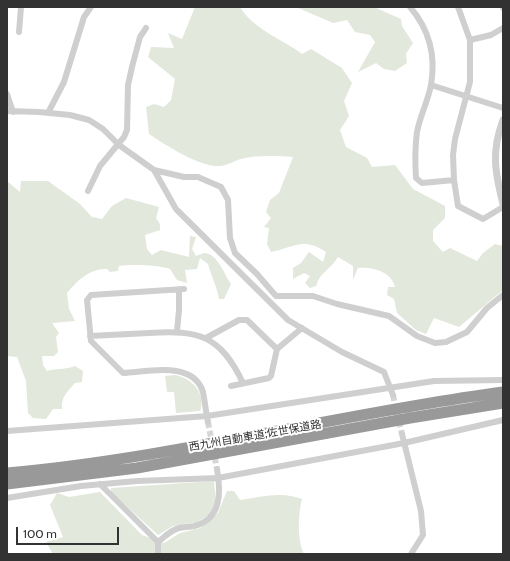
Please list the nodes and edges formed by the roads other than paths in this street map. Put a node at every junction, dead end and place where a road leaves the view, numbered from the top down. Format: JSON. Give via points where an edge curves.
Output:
{"nodes":[{"id":1,"x":21,"y":7,"type":"edge"},
{"id":2,"x":91,"y":7,"type":"edge"},
{"id":3,"x":410,"y":7,"type":"edge"},
{"id":4,"x":458,"y":7,"type":"edge"},
{"id":5,"x":146,"y":28,"type":"dead end"},
{"id":6,"x":503,"y":28,"type":"edge"},
{"id":7,"x":19,"y":32,"type":"dead end"},
{"id":8,"x":470,"y":40,"type":"junction"},
{"id":9,"x":431,"y":85,"type":"junction"},
{"id":10,"x":7,"y":94,"type":"edge"},
{"id":11,"x":467,"y":97,"type":"junction"},
{"id":12,"x":503,"y":108,"type":"edge"},
{"id":13,"x":10,"y":112,"type":"edge"},
{"id":14,"x":48,"y":113,"type":"junction"},
{"id":15,"x":503,"y":120,"type":"edge"},
{"id":16,"x":118,"y":144,"type":"junction"},
{"id":17,"x":154,"y":170,"type":"junction"},
{"id":18,"x":454,"y":180,"type":"junction"},
{"id":19,"x":88,"y":191,"type":"dead end"},
{"id":20,"x":503,"y":205,"type":"edge"},
{"id":21,"x":503,"y":295,"type":"edge"},
{"id":22,"x":302,"y":328,"type":"junction"},
{"id":23,"x":177,"y":331,"type":"junction"},
{"id":24,"x":90,"y":336,"type":"junction"},
{"id":25,"x":206,"y":338,"type":"junction"},
{"id":26,"x":277,"y":349,"type":"junction"},
{"id":27,"x":503,"y":380,"type":"edge"},
{"id":28,"x":243,"y":383,"type":"junction"},
{"id":29,"x":231,"y":386,"type":"dead end"},
{"id":30,"x":393,"y":392,"type":"junction"},
{"id":31,"x":503,"y":392,"type":"edge"},
{"id":32,"x":503,"y":404,"type":"edge"},
{"id":33,"x":207,"y":419,"type":"junction"},
{"id":34,"x":503,"y":420,"type":"edge"},
{"id":35,"x":7,"y":431,"type":"edge"},
{"id":36,"x":402,"y":434,"type":"tunnel mouth"},
{"id":37,"x":404,"y":443,"type":"junction"},
{"id":38,"x":217,"y":469,"type":"tunnel mouth"},
{"id":39,"x":7,"y":473,"type":"edge"},
{"id":40,"x":218,"y":478,"type":"junction"},
{"id":41,"x":7,"y":484,"type":"edge"},
{"id":42,"x":100,"y":484,"type":"junction"},
{"id":43,"x":7,"y":498,"type":"edge"},
{"id":44,"x":158,"y":542,"type":"junction"},
{"id":45,"x":158,"y":554,"type":"edge"},
{"id":46,"x":411,"y":554,"type":"edge"}],
"edges":[{"from":1,"to":7,"type":"street"},
{"from":2,"to":14,"type":"street","via":[[84,17],[64,82]]},
{"from":3,"to":9,"type":"street","via":[[417,15],[429,40],[432,55]]},
{"from":4,"to":8,"type":"street"},
{"from":5,"to":16,"type":"street","via":[[136,49],[128,85],[127,130]]},
{"from":6,"to":8,"type":"street","via":[[491,35]]},
{"from":8,"to":11,"type":"street","via":[[471,68]]},
{"from":9,"to":11,"type":"street"},
{"from":9,"to":18,"type":"street","via":[[418,131],[415,154],[416,178],[422,183]]},
{"from":10,"to":13,"type":"street"},
{"from":11,"to":12,"type":"street"},
{"from":11,"to":18,"type":"street","via":[[455,139]]},
{"from":13,"to":14,"type":"street"},
{"from":14,"to":16,"type":"street","via":[[89,120]]},
{"from":15,"to":20,"type":"street","via":[[498,135],[495,172]]},
{"from":16,"to":17,"type":"street"},
{"from":16,"to":19,"type":"street","via":[[100,166]]},
{"from":17,"to":21,"type":"street","via":[[184,177],[198,177],[221,187],[228,200],[230,238],[235,253],[276,296],[313,296],[389,316],[417,336],[436,343],[446,342],[467,332],[487,308]]},
{"from":17,"to":22,"type":"street","via":[[176,209],[288,320]]},
{"from":18,"to":20,"type":"street","via":[[458,206],[483,219]]},
{"from":22,"to":26,"type":"street"},
{"from":22,"to":30,"type":"street","via":[[342,352],[384,372]]},
{"from":23,"to":24,"type":"street"},
{"from":23,"to":24,"type":"street","via":[[182,289],[91,295],[86,300]]},
{"from":23,"to":25,"type":"street"},
{"from":24,"to":33,"type":"street","via":[[123,374],[171,370],[189,375],[198,382],[202,391]]},
{"from":25,"to":26,"type":"street","via":[[239,320],[247,320]]},
{"from":25,"to":28,"type":"street","via":[[227,356]]},
{"from":26,"to":28,"type":"street","via":[[269,378]]},
{"from":27,"to":30,"type":"street","via":[[434,381]]},
{"from":28,"to":29,"type":"street"},
{"from":30,"to":33,"type":"street"},
{"from":31,"to":39,"type":"highway","name":"西九州自動車道;佐世保道路","via":[[444,400],[120,460]]},
{"from":32,"to":41,"type":"highway","name":"西九州自動車道;佐世保道路","via":[[417,416],[137,468]]},
{"from":33,"to":35,"type":"street"},
{"from":34,"to":37,"type":"street"},
{"from":36,"to":37,"type":"street"},
{"from":37,"to":40,"type":"street"},
{"from":37,"to":46,"type":"street","via":[[421,511],[423,535]]},
{"from":38,"to":40,"type":"street"},
{"from":40,"to":42,"type":"street"},
{"from":40,"to":44,"type":"street","via":[[220,499],[214,514],[195,526],[178,528]]},
{"from":42,"to":43,"type":"street"},
{"from":42,"to":44,"type":"street"},
{"from":44,"to":45,"type":"street"}]}
